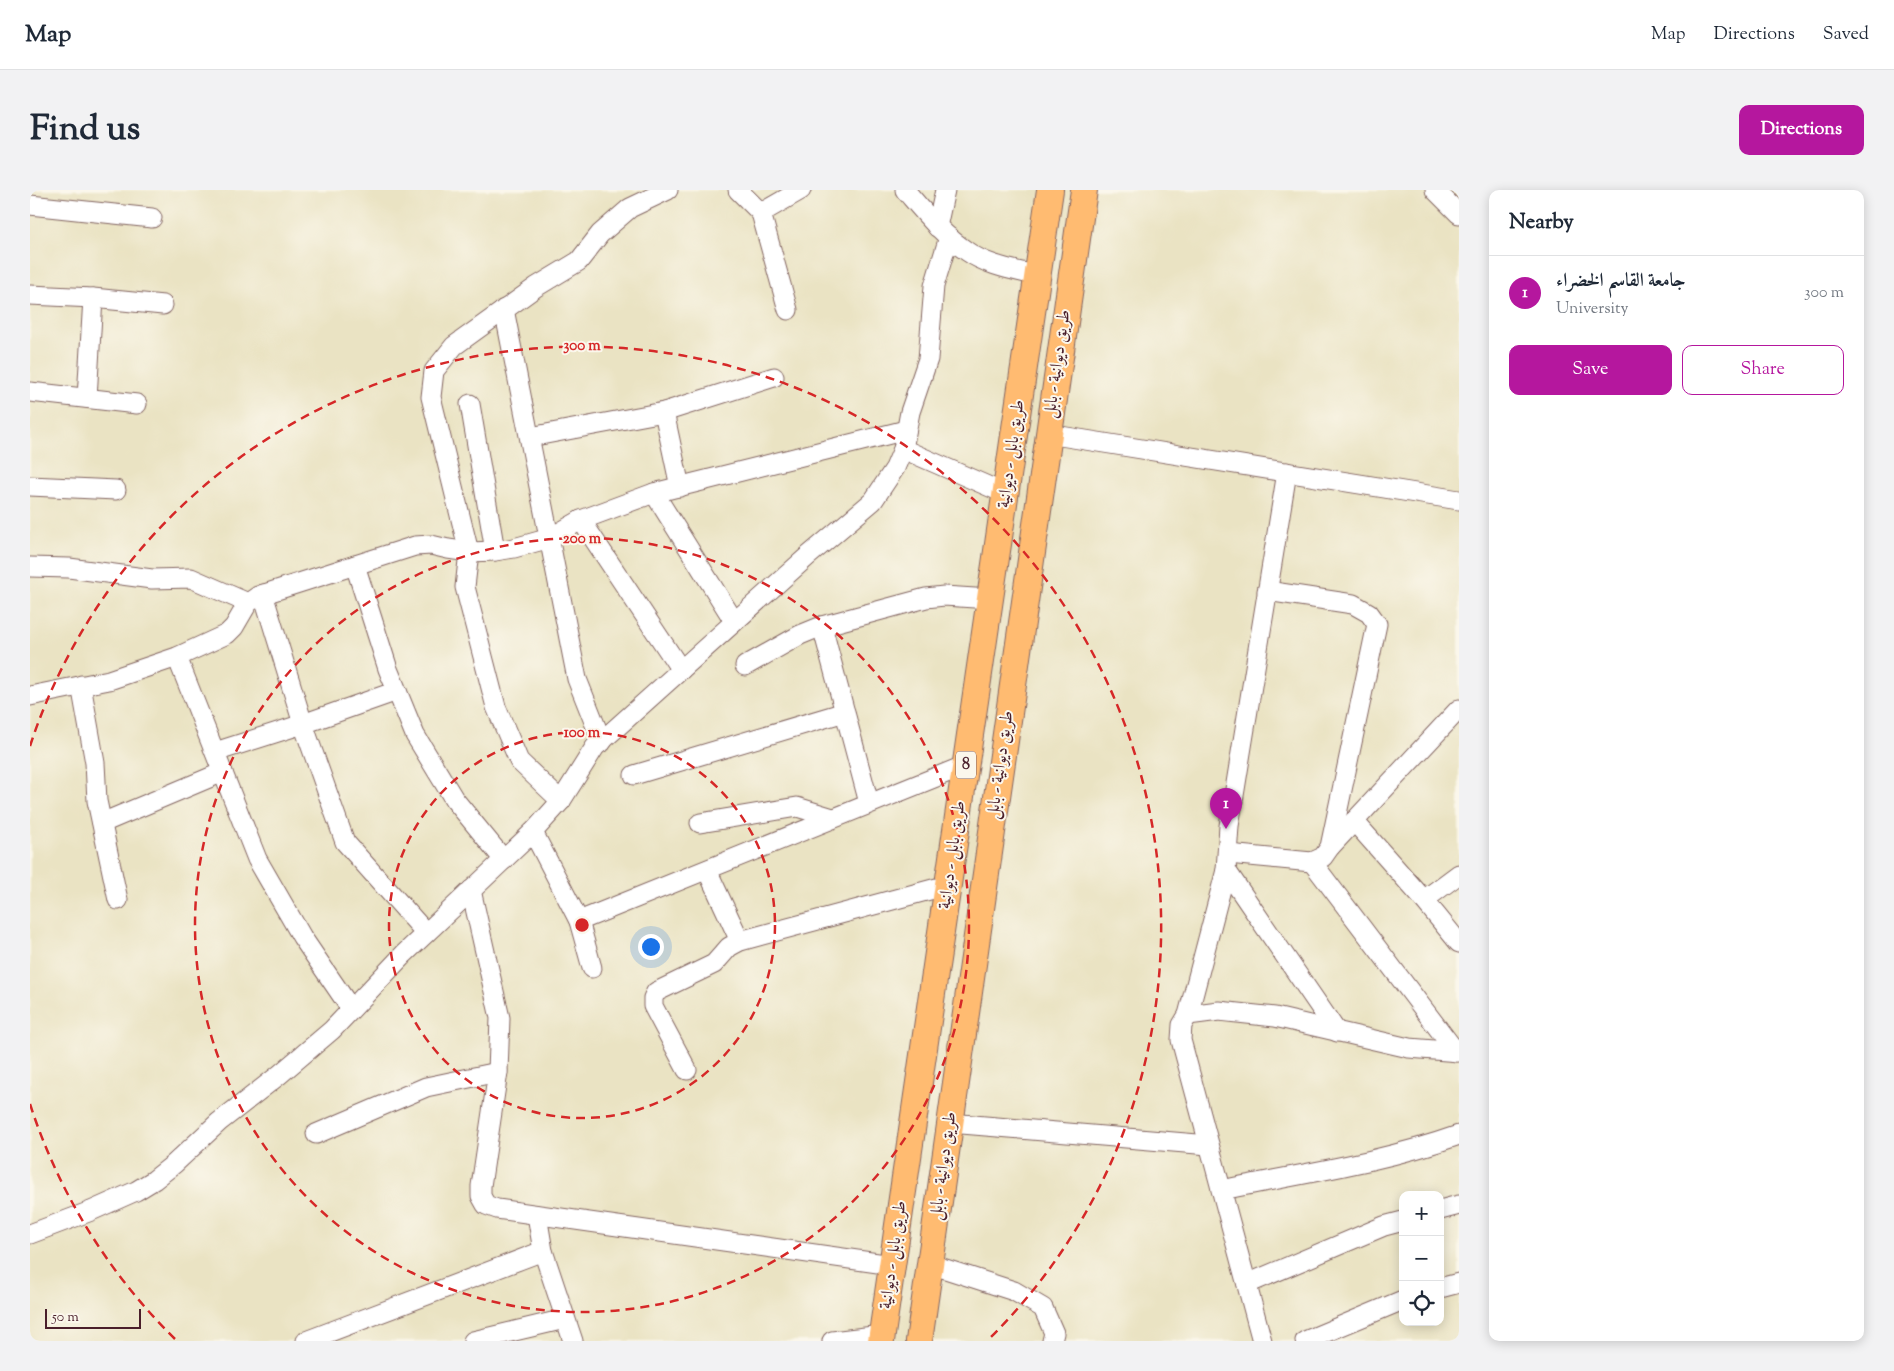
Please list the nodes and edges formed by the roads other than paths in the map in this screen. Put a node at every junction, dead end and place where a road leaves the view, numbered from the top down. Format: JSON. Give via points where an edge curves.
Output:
{"nodes":[{"id":1,"x":668,"y":190,"type":"edge"},
{"id":2,"x":738,"y":190,"type":"edge"},
{"id":3,"x":801,"y":190,"type":"edge"},
{"id":4,"x":905,"y":190,"type":"edge"},
{"id":5,"x":945,"y":190,"type":"edge"},
{"id":6,"x":1050,"y":190,"type":"edge"},
{"id":7,"x":1084,"y":190,"type":"edge"},
{"id":8,"x":1435,"y":190,"type":"edge"},
{"id":9,"x":30,"y":205,"type":"edge"},
{"id":10,"x":761,"y":213,"type":"junction"},
{"id":11,"x":1459,"y":214,"type":"edge"},
{"id":12,"x":152,"y":218,"type":"dead end"},
{"id":13,"x":943,"y":232,"type":"junction"},
{"id":14,"x":1038,"y":276,"type":"junction"},
{"id":15,"x":30,"y":294,"type":"edge"},
{"id":16,"x":93,"y":298,"type":"junction"},
{"id":17,"x":164,"y":306,"type":"dead end"},
{"id":18,"x":504,"y":310,"type":"junction"},
{"id":19,"x":788,"y":310,"type":"dead end"},
{"id":20,"x":774,"y":377,"type":"dead end"},
{"id":21,"x":30,"y":392,"type":"edge"},
{"id":22,"x":87,"y":398,"type":"junction"},
{"id":23,"x":136,"y":404,"type":"dead end"},
{"id":24,"x":470,"y":404,"type":"dead end"},
{"id":25,"x":664,"y":412,"type":"junction"},
{"id":26,"x":1016,"y":428,"type":"junction"},
{"id":27,"x":906,"y":430,"type":"junction"},
{"id":28,"x":1048,"y":433,"type":"junction"},
{"id":29,"x":530,"y":436,"type":"junction"},
{"id":30,"x":903,"y":449,"type":"junction"},
{"id":31,"x":1287,"y":472,"type":"junction"},
{"id":32,"x":30,"y":486,"type":"edge"},
{"id":33,"x":680,"y":486,"type":"junction"},
{"id":34,"x":116,"y":490,"type":"dead end"},
{"id":35,"x":654,"y":493,"type":"junction"},
{"id":36,"x":1006,"y":494,"type":"junction"},
{"id":37,"x":1459,"y":500,"type":"edge"},
{"id":38,"x":581,"y":520,"type":"junction"},
{"id":39,"x":550,"y":538,"type":"junction"},
{"id":40,"x":495,"y":551,"type":"junction"},
{"id":41,"x":469,"y":552,"type":"junction"},
{"id":42,"x":355,"y":564,"type":"junction"},
{"id":43,"x":30,"y":567,"type":"edge"},
{"id":44,"x":1267,"y":591,"type":"junction"},
{"id":45,"x":255,"y":599,"type":"junction"},
{"id":46,"x":990,"y":599,"type":"junction"},
{"id":47,"x":734,"y":622,"type":"junction"},
{"id":48,"x":822,"y":626,"type":"junction"},
{"id":49,"x":176,"y":657,"type":"junction"},
{"id":50,"x":745,"y":666,"type":"dead end"},
{"id":51,"x":681,"y":670,"type":"junction"},
{"id":52,"x":81,"y":685,"type":"junction"},
{"id":53,"x":396,"y":691,"type":"junction"},
{"id":54,"x":30,"y":696,"type":"edge"},
{"id":55,"x":1459,"y":709,"type":"edge"},
{"id":56,"x":845,"y":712,"type":"junction"},
{"id":57,"x":303,"y":724,"type":"junction"},
{"id":58,"x":602,"y":742,"type":"junction"},
{"id":59,"x":215,"y":752,"type":"junction"},
{"id":60,"x":966,"y":765,"type":"junction"},
{"id":61,"x":223,"y":772,"type":"junction"},
{"id":62,"x":634,"y":775,"type":"dead end"},
{"id":63,"x":561,"y":801,"type":"junction"},
{"id":64,"x":869,"y":803,"type":"junction"},
{"id":65,"x":833,"y":818,"type":"junction"},
{"id":66,"x":1354,"y":821,"type":"junction"},
{"id":67,"x":102,"y":823,"type":"junction"},
{"id":68,"x":700,"y":823,"type":"dead end"},
{"id":69,"x":533,"y":832,"type":"junction"},
{"id":70,"x":1330,"y":847,"type":"junction"},
{"id":71,"x":504,"y":860,"type":"junction"},
{"id":72,"x":1227,"y":862,"type":"junction"},
{"id":73,"x":1312,"y":862,"type":"junction"},
{"id":74,"x":707,"y":870,"type":"junction"},
{"id":75,"x":1459,"y":874,"type":"edge"},
{"id":76,"x":948,"y":885,"type":"junction"},
{"id":77,"x":471,"y":890,"type":"junction"},
{"id":78,"x":118,"y":900,"type":"dead end"},
{"id":79,"x":1424,"y":900,"type":"junction"},
{"id":80,"x":579,"y":921,"type":"junction"},
{"id":81,"x":426,"y":933,"type":"junction"},
{"id":82,"x":740,"y":941,"type":"junction"},
{"id":83,"x":1459,"y":943,"type":"edge"},
{"id":84,"x":592,"y":968,"type":"dead end"},
{"id":85,"x":932,"y":994,"type":"junction"},
{"id":86,"x":967,"y":1002,"type":"junction"},
{"id":87,"x":352,"y":1009,"type":"junction"},
{"id":88,"x":1188,"y":1015,"type":"junction"},
{"id":89,"x":1337,"y":1032,"type":"junction"},
{"id":90,"x":926,"y":1036,"type":"junction"},
{"id":91,"x":961,"y":1043,"type":"junction"},
{"id":92,"x":1457,"y":1052,"type":"edge"},
{"id":93,"x":687,"y":1070,"type":"dead end"},
{"id":94,"x":498,"y":1072,"type":"junction"},
{"id":95,"x":950,"y":1123,"type":"junction"},
{"id":96,"x":316,"y":1134,"type":"dead end"},
{"id":97,"x":1459,"y":1135,"type":"edge"},
{"id":98,"x":1209,"y":1145,"type":"junction"},
{"id":99,"x":1221,"y":1190,"type":"junction"},
{"id":100,"x":1459,"y":1205,"type":"edge"},
{"id":101,"x":1444,"y":1209,"type":"edge"},
{"id":102,"x":537,"y":1215,"type":"junction"},
{"id":103,"x":1399,"y":1222,"type":"edge"},
{"id":104,"x":30,"y":1234,"type":"edge"},
{"id":105,"x":543,"y":1251,"type":"junction"},
{"id":106,"x":930,"y":1264,"type":"junction"},
{"id":107,"x":892,"y":1265,"type":"junction"},
{"id":108,"x":1459,"y":1283,"type":"edge"},
{"id":109,"x":1246,"y":1284,"type":"junction"},
{"id":110,"x":1444,"y":1287,"type":"edge"},
{"id":111,"x":1399,"y":1302,"type":"edge"},
{"id":112,"x":566,"y":1319,"type":"junction"},
{"id":113,"x":882,"y":1338,"type":"edge"},
{"id":114,"x":306,"y":1341,"type":"edge"},
{"id":115,"x":473,"y":1341,"type":"edge"},
{"id":116,"x":573,"y":1341,"type":"edge"},
{"id":117,"x":832,"y":1341,"type":"edge"},
{"id":118,"x":919,"y":1341,"type":"edge"},
{"id":119,"x":1052,"y":1341,"type":"edge"},
{"id":120,"x":1262,"y":1341,"type":"edge"},
{"id":121,"x":1305,"y":1341,"type":"edge"}],
"edges":[{"from":1,"to":18,"type":"street","via":[[630,208],[600,234],[579,261]]},
{"from":2,"to":10,"type":"street"},
{"from":3,"to":10,"type":"street"},
{"from":4,"to":13,"type":"street"},
{"from":5,"to":13,"type":"street"},
{"from":6,"to":14,"type":"highway","name":"طريق بابل - ديوانية","number":"8"},
{"from":7,"to":28,"type":"highway","name":"طريق ديوانية - بابل","number":"8"},
{"from":8,"to":11,"type":"street"},
{"from":9,"to":12,"type":"street"},
{"from":10,"to":19,"type":"street"},
{"from":13,"to":14,"type":"street","via":[[969,253],[990,263]]},
{"from":13,"to":27,"type":"street","via":[[934,286],[928,359]]},
{"from":14,"to":26,"type":"highway","name":"طريق بابل - ديوانية","number":"8"},
{"from":15,"to":16,"type":"street"},
{"from":16,"to":17,"type":"street"},
{"from":16,"to":22,"type":"street"},
{"from":18,"to":29,"type":"street"},
{"from":18,"to":41,"type":"street","via":[[454,346],[434,371],[430,397]]},
{"from":20,"to":25,"type":"street"},
{"from":21,"to":22,"type":"street"},
{"from":22,"to":23,"type":"street"},
{"from":24,"to":40,"type":"street"},
{"from":25,"to":29,"type":"street"},
{"from":25,"to":33,"type":"street"},
{"from":26,"to":28,"type":"highway","via":[[1025,421],[1041,424]]},
{"from":26,"to":36,"type":"highway","name":"طريق بابل - ديوانية","number":"8"},
{"from":27,"to":30,"type":"street"},
{"from":27,"to":33,"type":"street"},
{"from":28,"to":31,"type":"street"},
{"from":28,"to":86,"type":"highway","name":"طريق ديوانية - بابل","number":"8"},
{"from":29,"to":39,"type":"street"},
{"from":30,"to":36,"type":"street"},
{"from":30,"to":47,"type":"street","via":[[895,468],[873,501]]},
{"from":31,"to":37,"type":"street"},
{"from":31,"to":44,"type":"street"},
{"from":32,"to":34,"type":"street"},
{"from":33,"to":35,"type":"street"},
{"from":35,"to":38,"type":"street"},
{"from":35,"to":47,"type":"street"},
{"from":36,"to":46,"type":"highway","name":"طريق بابل - ديوانية","number":"8"},
{"from":38,"to":39,"type":"street"},
{"from":38,"to":51,"type":"street"},
{"from":39,"to":40,"type":"street"},
{"from":39,"to":58,"type":"street","via":[[577,679]]},
{"from":40,"to":41,"type":"street"},
{"from":41,"to":42,"type":"street","via":[[431,545],[414,546]]},
{"from":41,"to":63,"type":"street","via":[[465,587],[496,707],[519,761]]},
{"from":42,"to":45,"type":"street"},
{"from":42,"to":53,"type":"street"},
{"from":43,"to":45,"type":"street","via":[[69,568],[152,579],[191,578]]},
{"from":44,"to":70,"type":"street","via":[[1353,604],[1369,613],[1377,624]]},
{"from":44,"to":72,"type":"street","via":[[1228,826]]},
{"from":45,"to":49,"type":"street","via":[[227,634]]},
{"from":45,"to":57,"type":"street"},
{"from":46,"to":48,"type":"street","via":[[926,598]]},
{"from":46,"to":60,"type":"highway","name":"طريق بابل - ديوانية","number":"8"},
{"from":47,"to":51,"type":"street"},
{"from":48,"to":50,"type":"street"},
{"from":48,"to":56,"type":"street"},
{"from":49,"to":52,"type":"street","via":[[109,680]]},
{"from":49,"to":59,"type":"street"},
{"from":51,"to":58,"type":"street"},
{"from":52,"to":54,"type":"street"},
{"from":52,"to":67,"type":"street"},
{"from":53,"to":57,"type":"street"},
{"from":53,"to":71,"type":"street","via":[[415,735],[454,799]]},
{"from":55,"to":66,"type":"street"},
{"from":56,"to":62,"type":"street"},
{"from":56,"to":64,"type":"street"},
{"from":57,"to":59,"type":"street"},
{"from":57,"to":81,"type":"street","via":[[345,842]]},
{"from":58,"to":63,"type":"street","via":[[595,747]]},
{"from":59,"to":61,"type":"street"},
{"from":60,"to":64,"type":"street"},
{"from":60,"to":76,"type":"highway","name":"طريق بابل - ديوانية","number":"8"},
{"from":61,"to":67,"type":"street"},
{"from":61,"to":87,"type":"street","via":[[257,859],[302,937]]},
{"from":63,"to":69,"type":"street"},
{"from":64,"to":65,"type":"street"},
{"from":65,"to":68,"type":"street","via":[[797,807]]},
{"from":65,"to":74,"type":"street"},
{"from":66,"to":70,"type":"street"},
{"from":66,"to":79,"type":"street"},
{"from":67,"to":78,"type":"street"},
{"from":69,"to":71,"type":"street"},
{"from":69,"to":80,"type":"street"},
{"from":70,"to":73,"type":"street","via":[[1323,857]]},
{"from":71,"to":77,"type":"street"},
{"from":72,"to":73,"type":"street"},
{"from":72,"to":88,"type":"street"},
{"from":72,"to":89,"type":"street"},
{"from":73,"to":92,"type":"street"},
{"from":74,"to":80,"type":"street"},
{"from":74,"to":82,"type":"street"},
{"from":75,"to":79,"type":"street"},
{"from":76,"to":82,"type":"street"},
{"from":76,"to":85,"type":"highway","name":"طريق بابل - ديوانية","number":"8"},
{"from":77,"to":81,"type":"street"},
{"from":77,"to":94,"type":"street","via":[[500,1018]]},
{"from":79,"to":83,"type":"street"},
{"from":80,"to":84,"type":"street"},
{"from":81,"to":87,"type":"street"},
{"from":82,"to":93,"type":"street","via":[[714,964],[656,992],[653,998],[653,1006]]},
{"from":85,"to":86,"type":"highway","via":[[934,1001],[947,1010],[955,1010]]},
{"from":85,"to":90,"type":"highway","name":"طريق بابل - ديوانية","number":"8"},
{"from":86,"to":91,"type":"highway","name":"طريق ديوانية - بابل","number":"8"},
{"from":87,"to":104,"type":"street","via":[[332,1030],[154,1180],[91,1211]]},
{"from":88,"to":89,"type":"street","via":[[1218,1011],[1265,1016]]},
{"from":88,"to":98,"type":"street","via":[[1182,1025],[1181,1040]]},
{"from":89,"to":92,"type":"street","via":[[1409,1048]]},
{"from":90,"to":91,"type":"highway","via":[[937,1028],[945,1028],[958,1036]]},
{"from":90,"to":107,"type":"highway","name":"طريق بابل - ديوانية","number":"8"},
{"from":91,"to":95,"type":"highway","name":"طريق ديوانية - بابل","number":"8"},
{"from":94,"to":96,"type":"street","via":[[426,1087]]},
{"from":94,"to":102,"type":"street","via":[[481,1196],[486,1206]]},
{"from":95,"to":98,"type":"street"},
{"from":95,"to":106,"type":"highway","name":"طريق ديوانية - بابل","number":"8"},
{"from":97,"to":99,"type":"street","via":[[1350,1164]]},
{"from":98,"to":99,"type":"street"},
{"from":99,"to":109,"type":"street"},
{"from":100,"to":101,"type":"street"},
{"from":102,"to":105,"type":"street"},
{"from":102,"to":107,"type":"street"},
{"from":103,"to":109,"type":"street"},
{"from":105,"to":112,"type":"street"},
{"from":105,"to":114,"type":"street"},
{"from":106,"to":118,"type":"highway","name":"طريق ديوانية - بابل","number":"8"},
{"from":106,"to":119,"type":"street","via":[[1014,1291],[1043,1308],[1054,1333]]},
{"from":107,"to":113,"type":"highway","name":"طريق بابل - ديوانية","number":"8"},
{"from":108,"to":110,"type":"street"},
{"from":109,"to":120,"type":"street"},
{"from":111,"to":121,"type":"street"},
{"from":112,"to":115,"type":"street"},
{"from":112,"to":116,"type":"street"},
{"from":113,"to":117,"type":"street"}]}
